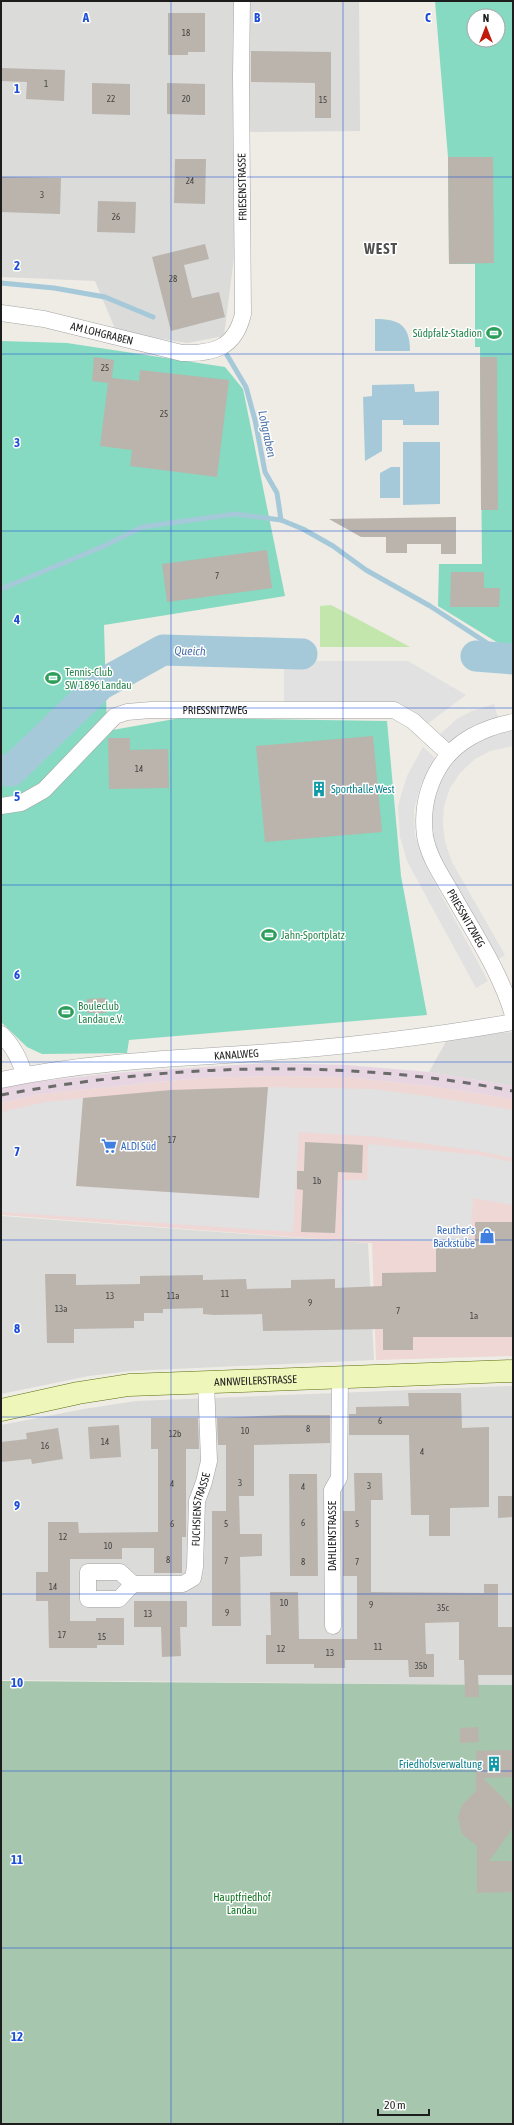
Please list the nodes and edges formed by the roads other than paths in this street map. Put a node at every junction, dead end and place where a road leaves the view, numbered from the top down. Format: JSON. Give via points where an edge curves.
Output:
{"nodes":[{"id":1,"x":242,"y":1,"type":"edge"},
{"id":2,"x":1,"y":313,"type":"edge"},
{"id":3,"x":204,"y":353,"type":"joint"},
{"id":4,"x":513,"y":722,"type":"edge"},
{"id":5,"x":449,"y":754,"type":"junction"},
{"id":6,"x":1,"y":806,"type":"edge"},
{"id":7,"x":513,"y":1015,"type":"edge"},
{"id":8,"x":513,"y":1022,"type":"edge"},
{"id":9,"x":1,"y":1034,"type":"edge"},
{"id":10,"x":24,"y":1075,"type":"junction"},
{"id":11,"x":1,"y":1080,"type":"edge"},
{"id":12,"x":513,"y":1371,"type":"edge"},
{"id":13,"x":340,"y":1376,"type":"junction"},
{"id":14,"x":206,"y":1381,"type":"junction"},
{"id":15,"x":1,"y":1410,"type":"edge"},
{"id":16,"x":134,"y":1584,"type":"dead end"},
{"id":17,"x":333,"y":1626,"type":"dead end"}],
"edges":[{"from":1,"to":3,"type":"street","name":"FRIESENSTRASSE","via":[[240,75],[243,314],[240,328],[233,338]]},
{"from":2,"to":3,"type":"street","name":"AM LOHGRABEN","via":[[44,319],[182,353]]},
{"from":4,"to":5,"type":"street","name":"PRIESSNITZWEG","via":[[476,734]]},
{"from":5,"to":6,"type":"street","name":"PRIESSNITZWEG","via":[[413,721],[394,710],[127,712],[115,716],[44,790],[21,803]]},
{"from":5,"to":7,"type":"street","name":"PRIESSNITZWEG","via":[[435,773],[430,787],[424,817],[425,836],[435,864],[503,986]]},
{"from":8,"to":10,"type":"street","name":"KANALWEG","via":[[472,1030],[318,1048],[129,1061]]},
{"from":9,"to":10,"type":"street","via":[[19,1057]]},
{"from":10,"to":11,"type":"street","name":"KANALWEG"},
{"from":12,"to":13,"type":"street","name":"ANNWEILERSTRASSE"},
{"from":13,"to":14,"type":"street","name":"ANNWEILERSTRASSE"},
{"from":13,"to":17,"type":"street","name":"DAHLIENSTRASSE","via":[[339,1478],[332,1490]]},
{"from":14,"to":15,"type":"street","name":"ANNWEILERSTRASSE","via":[[107,1388]]},
{"from":14,"to":16,"type":"street","name":"FUCHSIENSTRASSE","via":[[209,1461],[197,1501],[193,1578],[183,1584]]}]}
